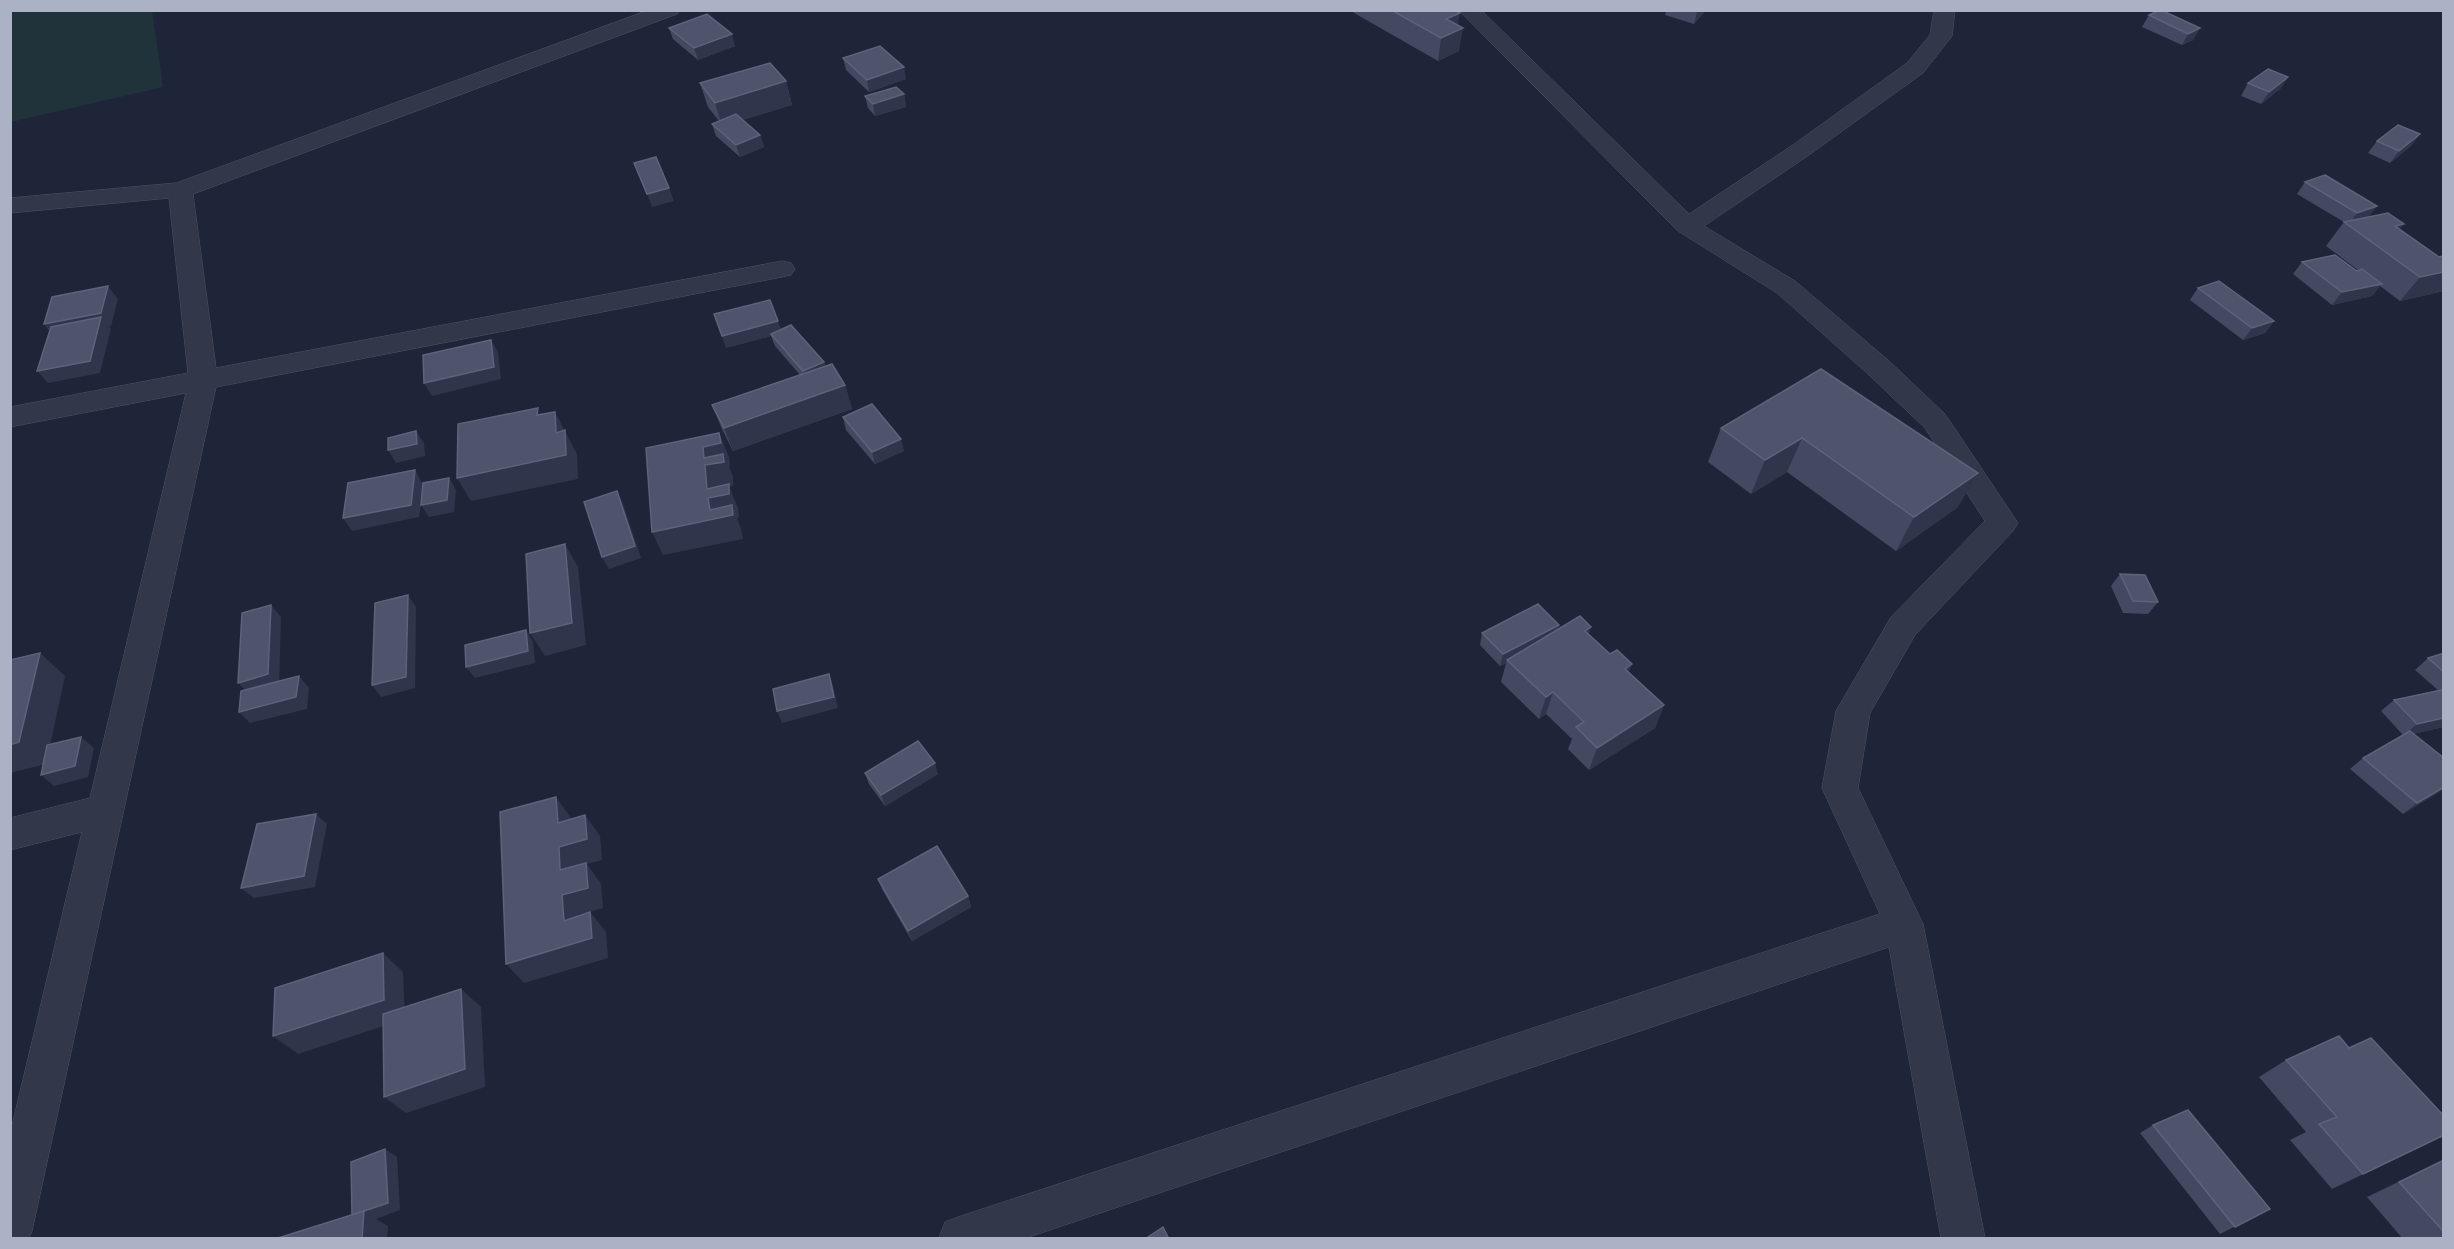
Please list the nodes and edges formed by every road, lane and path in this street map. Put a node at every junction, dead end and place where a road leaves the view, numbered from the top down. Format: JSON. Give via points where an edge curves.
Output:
{"nodes":[{"id":1,"x":670,"y":10,"type":"edge"},
{"id":2,"x":1470,"y":10,"type":"edge"},
{"id":3,"x":1945,"y":10,"type":"edge"},
{"id":4,"x":180,"y":190,"type":"junction"},
{"id":5,"x":10,"y":206,"type":"edge"},
{"id":6,"x":1687,"y":226,"type":"junction"},
{"id":7,"x":782,"y":269,"type":"dead end"},
{"id":8,"x":203,"y":380,"type":"junction"},
{"id":9,"x":10,"y":417,"type":"edge"},
{"id":10,"x":106,"y":810,"type":"junction"},
{"id":11,"x":10,"y":834,"type":"edge"},
{"id":12,"x":1904,"y":924,"type":"junction"},
{"id":13,"x":10,"y":1231,"type":"edge"},
{"id":14,"x":961,"y":1239,"type":"edge"},
{"id":15,"x":1963,"y":1239,"type":"edge"}],
"edges":[{"from":1,"to":4,"type":"street"},
{"from":2,"to":6,"type":"street"},
{"from":3,"to":6,"type":"street","via":[[1941,36],[1915,68]]},
{"from":4,"to":5,"type":"street"},
{"from":4,"to":8,"type":"street"},
{"from":6,"to":12,"type":"street","via":[[1786,287],[1878,367],[1935,421],[2002,523],[1903,626],[1853,711],[1840,788]]},
{"from":7,"to":8,"type":"street"},
{"from":8,"to":9,"type":"street"},
{"from":8,"to":10,"type":"street"},
{"from":10,"to":11,"type":"street"},
{"from":10,"to":13,"type":"street"},
{"from":12,"to":14,"type":"street"},
{"from":12,"to":15,"type":"street"}]}
